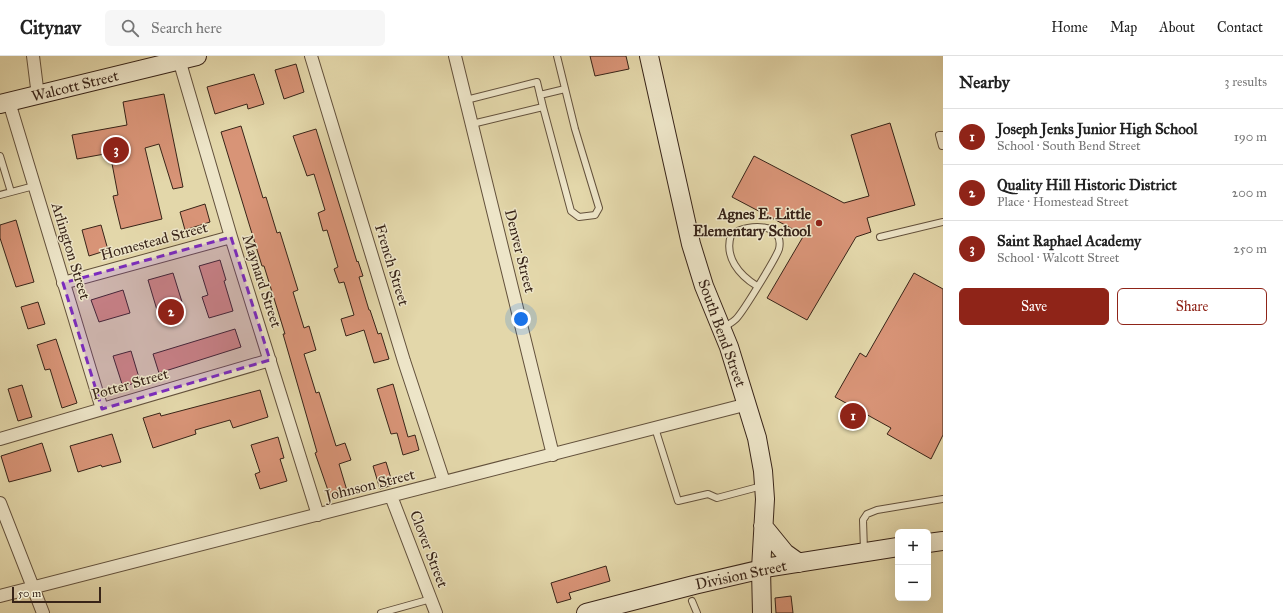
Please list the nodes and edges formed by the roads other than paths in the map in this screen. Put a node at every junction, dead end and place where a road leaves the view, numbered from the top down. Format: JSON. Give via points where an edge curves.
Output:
{"nodes":[{"id":1,"x":33,"y":56,"type":"edge"},
{"id":2,"x":197,"y":56,"type":"edge"},
{"id":3,"x":311,"y":56,"type":"edge"},
{"id":4,"x":455,"y":56,"type":"edge"},
{"id":5,"x":557,"y":56,"type":"edge"},
{"id":6,"x":649,"y":56,"type":"edge"},
{"id":7,"x":179,"y":58,"type":"edge"},
{"id":8,"x":565,"y":89,"type":"junction"},
{"id":9,"x":540,"y":94,"type":"junction"},
{"id":10,"x":38,"y":96,"type":"junction"},
{"id":11,"x":466,"y":100,"type":"junction"},
{"id":12,"x":5,"y":103,"type":"edge"},
{"id":13,"x":543,"y":107,"type":"junction"},
{"id":14,"x":472,"y":124,"type":"junction"},
{"id":15,"x":943,"y":135,"type":"edge"},
{"id":16,"x":943,"y":147,"type":"edge"},
{"id":17,"x":0,"y":156,"type":"edge"},
{"id":18,"x":34,"y":186,"type":"junction"},
{"id":19,"x":11,"y":192,"type":"junction"},
{"id":20,"x":0,"y":195,"type":"edge"},
{"id":21,"x":943,"y":222,"type":"edge"},
{"id":22,"x":880,"y":236,"type":"dead end"},
{"id":23,"x":231,"y":237,"type":"junction"},
{"id":24,"x":64,"y":283,"type":"junction"},
{"id":25,"x":757,"y":286,"type":"junction"},
{"id":26,"x":721,"y":329,"type":"junction"},
{"id":27,"x":270,"y":360,"type":"junction"},
{"id":28,"x":748,"y":404,"type":"junction"},
{"id":29,"x":102,"y":409,"type":"junction"},
{"id":30,"x":655,"y":428,"type":"junction"},
{"id":31,"x":0,"y":439,"type":"edge"},
{"id":32,"x":553,"y":455,"type":"junction"},
{"id":33,"x":444,"y":482,"type":"junction"},
{"id":34,"x":764,"y":486,"type":"junction"},
{"id":35,"x":391,"y":496,"type":"junction"},
{"id":36,"x":943,"y":499,"type":"edge"},
{"id":37,"x":0,"y":503,"type":"edge"},
{"id":38,"x":318,"y":515,"type":"junction"},
{"id":39,"x":763,"y":526,"type":"junction"},
{"id":40,"x":943,"y":541,"type":"edge"},
{"id":41,"x":931,"y":543,"type":"edge"},
{"id":42,"x":895,"y":547,"type":"edge"},
{"id":43,"x":864,"y":552,"type":"junction"},
{"id":44,"x":799,"y":562,"type":"junction"},
{"id":45,"x":761,"y":569,"type":"junction"},
{"id":46,"x":33,"y":587,"type":"junction"},
{"id":47,"x":0,"y":596,"type":"edge"},
{"id":48,"x":431,"y":599,"type":"junction"},
{"id":49,"x":692,"y":601,"type":"dead end"},
{"id":50,"x":43,"y":613,"type":"edge"},
{"id":51,"x":381,"y":613,"type":"edge"},
{"id":52,"x":436,"y":613,"type":"edge"},
{"id":53,"x":586,"y":613,"type":"edge"},
{"id":54,"x":697,"y":613,"type":"edge"},
{"id":55,"x":762,"y":613,"type":"edge"}],
"edges":[{"from":1,"to":10,"type":"street"},
{"from":2,"to":7,"type":"street","name":"Walcott Street"},
{"from":3,"to":33,"type":"street","name":"French Street","via":[[404,362]]},
{"from":4,"to":11,"type":"street","name":"Denver Street"},
{"from":5,"to":8,"type":"lane"},
{"from":6,"to":26,"type":"street","name":"South Bend Street","via":[[691,244]]},
{"from":7,"to":10,"type":"street","name":"Walcott Street"},
{"from":7,"to":23,"type":"street","name":"Maynard Street"},
{"from":8,"to":9,"type":"lane"},
{"from":8,"to":13,"type":"lane","via":[[599,208],[595,215],[579,217],[571,211]]},
{"from":9,"to":11,"type":"lane","via":[[537,82]]},
{"from":9,"to":13,"type":"lane"},
{"from":10,"to":12,"type":"street","name":"Walcott Street"},
{"from":11,"to":14,"type":"street","name":"Denver Street"},
{"from":12,"to":18,"type":"street","name":"Arlington Street"},
{"from":13,"to":14,"type":"lane"},
{"from":14,"to":32,"type":"street","name":"Denver Street"},
{"from":15,"to":16,"type":"lane","via":[[939,135]]},
{"from":17,"to":19,"type":"lane"},
{"from":18,"to":19,"type":"lane"},
{"from":18,"to":24,"type":"street","name":"Arlington Street"},
{"from":19,"to":20,"type":"lane"},
{"from":21,"to":22,"type":"lane"},
{"from":23,"to":24,"type":"street","name":"Homestead Street"},
{"from":23,"to":27,"type":"street","name":"Maynard Street"},
{"from":24,"to":29,"type":"street","name":"Arlington Street"},
{"from":25,"to":25,"type":"lane","via":[[777,253],[779,243],[776,234],[767,227],[756,225],[731,235],[729,244],[731,258],[737,269]]},
{"from":25,"to":26,"type":"lane","via":[[735,320]]},
{"from":26,"to":28,"type":"street","name":"South Bend Street"},
{"from":27,"to":29,"type":"street","name":"Potter Street"},
{"from":27,"to":38,"type":"street","name":"Maynard Street"},
{"from":28,"to":30,"type":"street","name":"Johnson Street"},
{"from":28,"to":34,"type":"street","name":"South Bend Street","via":[[757,438]]},
{"from":29,"to":31,"type":"street","name":"Potter Street"},
{"from":30,"to":32,"type":"street","name":"Johnson Street"},
{"from":30,"to":34,"type":"lane","via":[[678,501],[708,494],[717,498]]},
{"from":32,"to":33,"type":"street","name":"Johnson Street"},
{"from":33,"to":35,"type":"street","name":"Johnson Street"},
{"from":34,"to":39,"type":"street","name":"South Bend Street"},
{"from":35,"to":38,"type":"street","name":"Johnson Street"},
{"from":35,"to":48,"type":"street","name":"Clover Street"},
{"from":36,"to":43,"type":"lane","via":[[876,510],[867,514],[863,520]]},
{"from":37,"to":46,"type":"street"},
{"from":38,"to":46,"type":"street","name":"Johnson Street"},
{"from":39,"to":44,"type":"street","via":[[785,553]]},
{"from":39,"to":45,"type":"street","name":"South Bend Street"},
{"from":40,"to":41,"type":"street"},
{"from":42,"to":43,"type":"street","name":"Division Street"},
{"from":43,"to":44,"type":"street","name":"Division Street"},
{"from":44,"to":45,"type":"street","name":"Division Street"},
{"from":45,"to":53,"type":"street","name":"Division Street"},
{"from":45,"to":55,"type":"street","name":"South Bend Street"},
{"from":46,"to":47,"type":"street","name":"Johnson Street"},
{"from":46,"to":50,"type":"street"},
{"from":48,"to":51,"type":"lane"},
{"from":48,"to":52,"type":"street","name":"Clover Street"},
{"from":49,"to":54,"type":"lane"}]}
